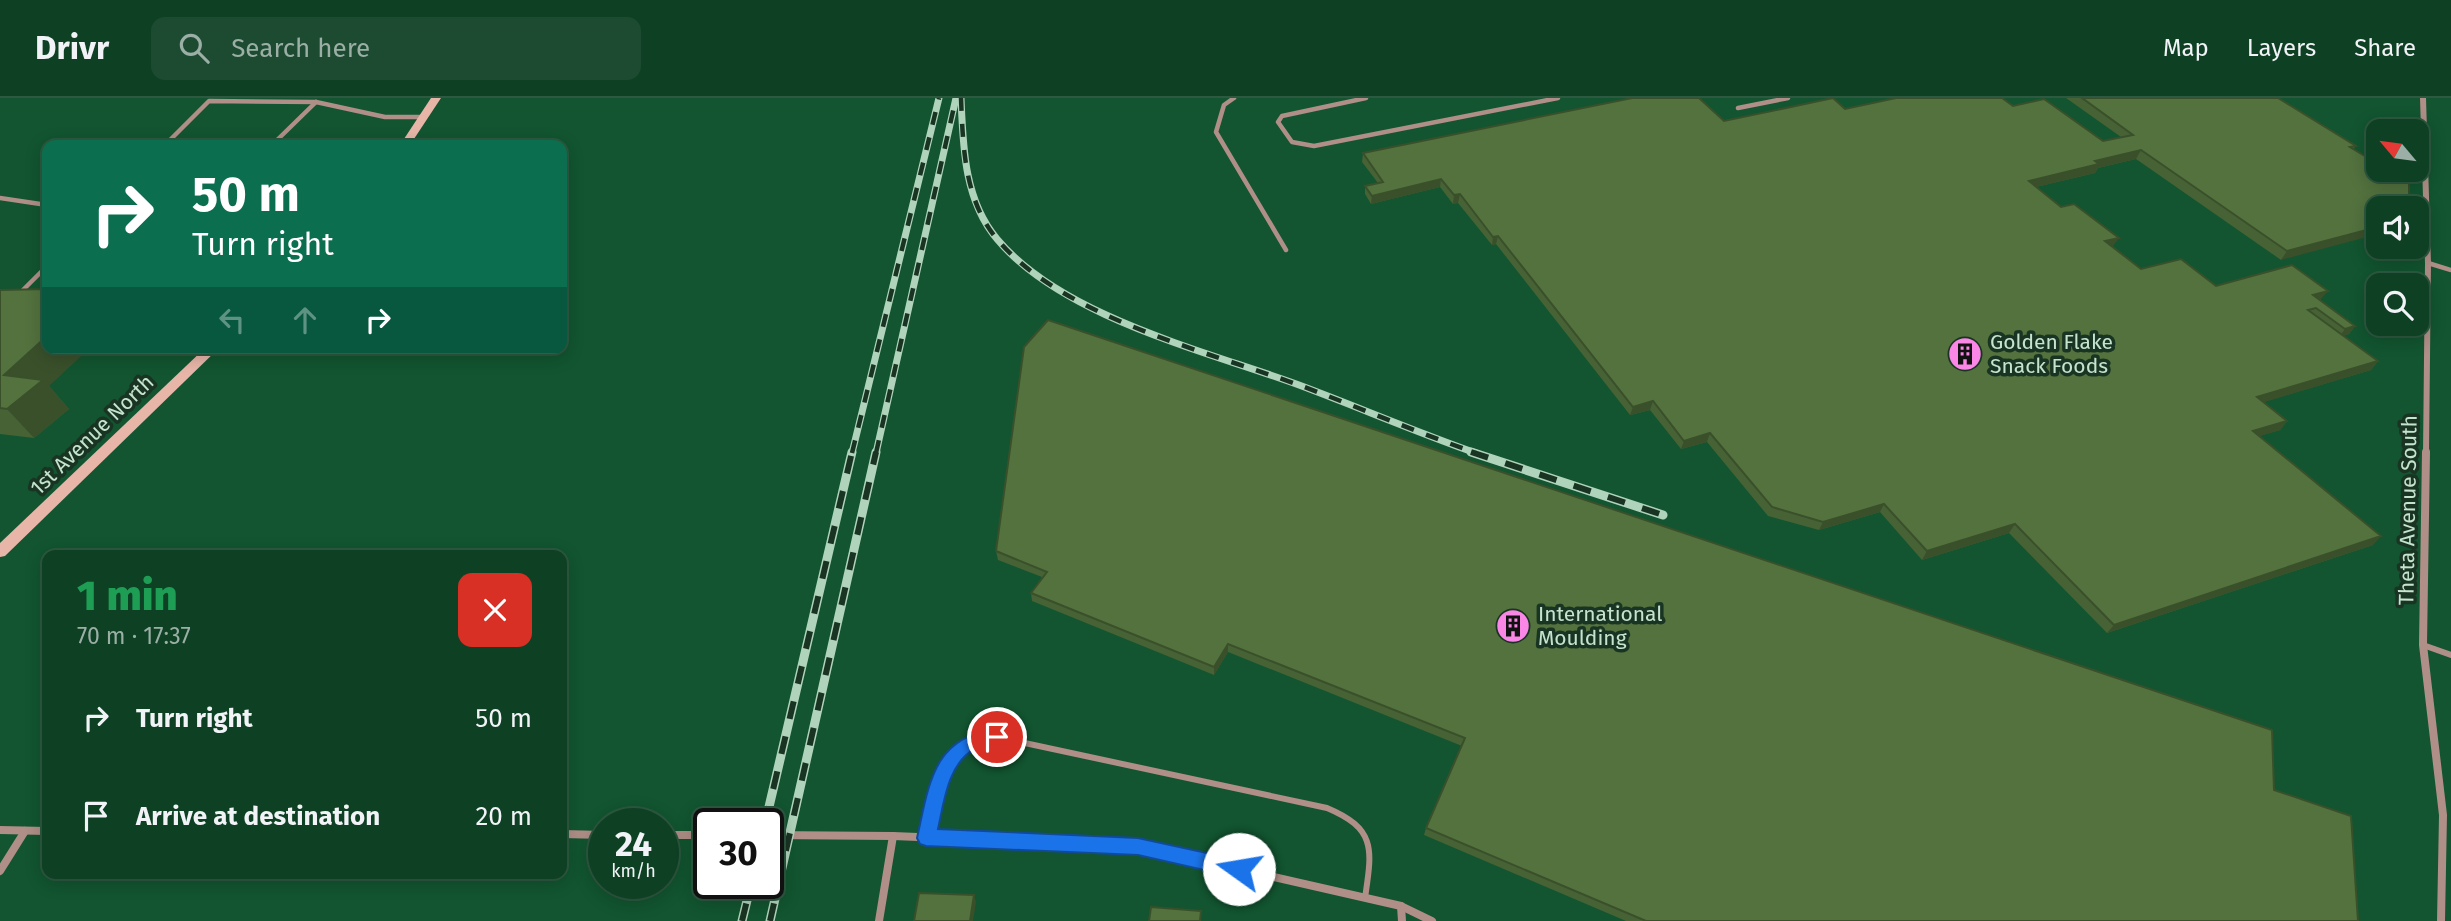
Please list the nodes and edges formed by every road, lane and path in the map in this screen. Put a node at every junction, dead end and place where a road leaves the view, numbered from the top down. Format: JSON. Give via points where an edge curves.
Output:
{"nodes":[{"id":1,"x":436,"y":98,"type":"edge"},
{"id":2,"x":1234,"y":98,"type":"edge"},
{"id":3,"x":1366,"y":98,"type":"edge"},
{"id":4,"x":1558,"y":98,"type":"edge"},
{"id":5,"x":1788,"y":98,"type":"edge"},
{"id":6,"x":2423,"y":98,"type":"edge"},
{"id":7,"x":316,"y":102,"type":"junction"},
{"id":8,"x":1738,"y":108,"type":"dead end"},
{"id":9,"x":423,"y":117,"type":"junction"},
{"id":10,"x":169,"y":140,"type":"edge"},
{"id":11,"x":277,"y":140,"type":"edge"},
{"id":12,"x":408,"y":140,"type":"edge"},
{"id":13,"x":0,"y":198,"type":"edge"},
{"id":14,"x":42,"y":204,"type":"edge"},
{"id":15,"x":1286,"y":250,"type":"dead end"},
{"id":16,"x":2428,"y":263,"type":"junction"},
{"id":17,"x":2451,"y":270,"type":"edge"},
{"id":18,"x":42,"y":271,"type":"edge"},
{"id":19,"x":13,"y":299,"type":"joint"},
{"id":20,"x":25,"y":299,"type":"edge"},
{"id":21,"x":207,"y":354,"type":"edge"},
{"id":22,"x":0,"y":552,"type":"edge"},
{"id":23,"x":2424,"y":645,"type":"junction"},
{"id":24,"x":2451,"y":655,"type":"edge"},
{"id":25,"x":0,"y":830,"type":"edge"},
{"id":26,"x":25,"y":831,"type":"junction"},
{"id":27,"x":42,"y":831,"type":"edge"},
{"id":28,"x":567,"y":834,"type":"edge"},
{"id":29,"x":588,"y":835,"type":"edge"},
{"id":30,"x":784,"y":835,"type":"edge"},
{"id":31,"x":893,"y":836,"type":"junction"},
{"id":32,"x":926,"y":838,"type":"junction"},
{"id":33,"x":0,"y":871,"type":"edge"},
{"id":34,"x":1365,"y":898,"type":"junction"},
{"id":35,"x":1401,"y":906,"type":"junction"},
{"id":36,"x":879,"y":921,"type":"edge"},
{"id":37,"x":1402,"y":921,"type":"edge"},
{"id":38,"x":1432,"y":921,"type":"edge"},
{"id":39,"x":2441,"y":921,"type":"edge"}],
"edges":[{"from":1,"to":9,"type":"street"},
{"from":2,"to":15,"type":"lane","via":[[1224,105],[1216,132]]},
{"from":3,"to":4,"type":"lane","via":[[1282,116],[1278,122],[1292,142],[1314,146]]},
{"from":5,"to":8,"type":"lane"},
{"from":6,"to":16,"type":"street","name":"Theta Avenue South"},
{"from":7,"to":9,"type":"lane","via":[[385,117]]},
{"from":7,"to":10,"type":"lane","via":[[209,101]]},
{"from":7,"to":11,"type":"lane"},
{"from":9,"to":12,"type":"street"},
{"from":13,"to":14,"type":"lane"},
{"from":16,"to":17,"type":"lane"},
{"from":16,"to":23,"type":"street","name":"Theta Avenue South"},
{"from":18,"to":19,"type":"lane"},
{"from":19,"to":20,"type":"street"},
{"from":21,"to":22,"type":"street","name":"1st Avenue North"},
{"from":23,"to":24,"type":"lane"},
{"from":23,"to":39,"type":"street","name":"Theta Avenue South","via":[[2443,815]]},
{"from":25,"to":26,"type":"street"},
{"from":26,"to":27,"type":"street"},
{"from":26,"to":33,"type":"street"},
{"from":28,"to":29,"type":"street"},
{"from":30,"to":31,"type":"street"},
{"from":31,"to":32,"type":"street"},
{"from":31,"to":36,"type":"street"},
{"from":32,"to":34,"type":"street","via":[[1138,846]]},
{"from":32,"to":34,"type":"lane","via":[[948,765],[960,748],[976,739],[997,737],[1344,814],[1358,822],[1368,837],[1371,858]]},
{"from":34,"to":35,"type":"street"},
{"from":35,"to":37,"type":"street"},
{"from":35,"to":38,"type":"street"}]}
